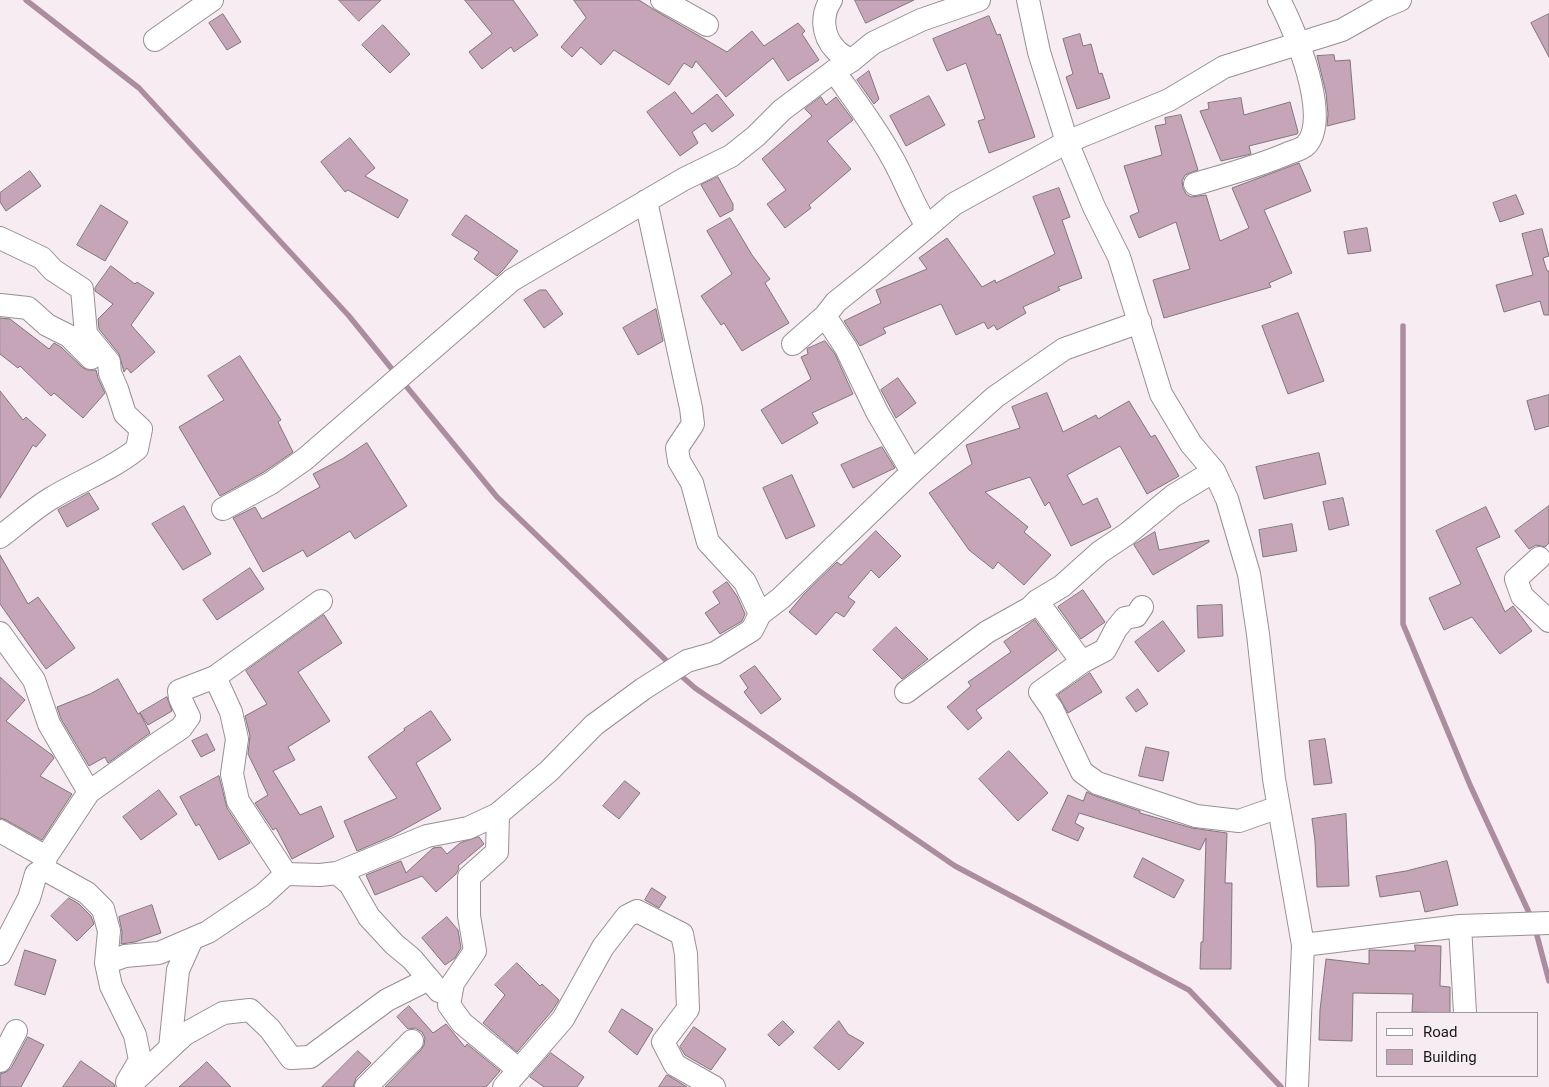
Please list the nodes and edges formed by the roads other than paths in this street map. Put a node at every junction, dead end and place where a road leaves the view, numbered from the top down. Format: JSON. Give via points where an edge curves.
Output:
{"nodes":[{"id":1,"x":212,"y":0,"type":"edge"},
{"id":2,"x":662,"y":0,"type":"edge"},
{"id":3,"x":831,"y":0,"type":"edge"},
{"id":4,"x":979,"y":0,"type":"edge"},
{"id":5,"x":1028,"y":0,"type":"edge"},
{"id":6,"x":1279,"y":0,"type":"edge"},
{"id":7,"x":1400,"y":0,"type":"edge"},
{"id":8,"x":707,"y":25,"type":"dead end"},
{"id":9,"x":156,"y":40,"type":"dead end"},
{"id":10,"x":1298,"y":43,"type":"junction"},
{"id":11,"x":842,"y":66,"type":"junction"},
{"id":12,"x":1067,"y":142,"type":"junction"},
{"id":13,"x":1195,"y":184,"type":"dead end"},
{"id":14,"x":646,"y":201,"type":"junction"},
{"id":15,"x":927,"y":226,"type":"junction"},
{"id":16,"x":0,"y":238,"type":"edge"},
{"id":17,"x":0,"y":304,"type":"edge"},
{"id":18,"x":825,"y":316,"type":"junction"},
{"id":19,"x":1140,"y":322,"type":"junction"},
{"id":20,"x":793,"y":344,"type":"dead end"},
{"id":21,"x":118,"y":389,"type":"junction"},
{"id":22,"x":1214,"y":471,"type":"junction"},
{"id":23,"x":912,"y":472,"type":"junction"},
{"id":24,"x":223,"y":509,"type":"dead end"},
{"id":25,"x":0,"y":537,"type":"edge"},
{"id":26,"x":1539,"y":558,"type":"dead end"},
{"id":27,"x":321,"y":601,"type":"dead end"},
{"id":28,"x":1037,"y":601,"type":"junction"},
{"id":29,"x":1142,"y":606,"type":"dead end"},
{"id":30,"x":760,"y":614,"type":"junction"},
{"id":31,"x":1549,"y":621,"type":"edge"},
{"id":32,"x":0,"y":632,"type":"edge"},
{"id":33,"x":0,"y":655,"type":"edge"},
{"id":34,"x":1082,"y":662,"type":"junction"},
{"id":35,"x":24,"y":666,"type":"junction"},
{"id":36,"x":215,"y":676,"type":"junction"},
{"id":37,"x":906,"y":692,"type":"dead end"},
{"id":38,"x":89,"y":792,"type":"junction"},
{"id":39,"x":1278,"y":807,"type":"junction"},
{"id":40,"x":498,"y":814,"type":"junction"},
{"id":41,"x":0,"y":830,"type":"edge"},
{"id":42,"x":45,"y":863,"type":"junction"},
{"id":43,"x":286,"y":874,"type":"junction"},
{"id":44,"x":337,"y":874,"type":"junction"},
{"id":45,"x":1549,"y":923,"type":"edge"},
{"id":46,"x":1460,"y":926,"type":"junction"},
{"id":47,"x":192,"y":939,"type":"junction"},
{"id":48,"x":1303,"y":945,"type":"junction"},
{"id":49,"x":0,"y":954,"type":"edge"},
{"id":50,"x":106,"y":963,"type":"junction"},
{"id":51,"x":429,"y":979,"type":"junction"},
{"id":52,"x":449,"y":1005,"type":"junction"},
{"id":53,"x":1465,"y":1012,"type":"edge"},
{"id":54,"x":16,"y":1032,"type":"dead end"},
{"id":55,"x":412,"y":1041,"type":"dead end"},
{"id":56,"x":170,"y":1048,"type":"junction"},
{"id":57,"x":0,"y":1062,"type":"edge"},
{"id":58,"x":519,"y":1070,"type":"junction"},
{"id":59,"x":124,"y":1087,"type":"edge"},
{"id":60,"x":128,"y":1087,"type":"edge"},
{"id":61,"x":366,"y":1087,"type":"edge"},
{"id":62,"x":504,"y":1087,"type":"edge"},
{"id":63,"x":714,"y":1087,"type":"edge"},
{"id":64,"x":1297,"y":1087,"type":"edge"}],
"edges":[{"from":1,"to":9,"type":"street"},
{"from":2,"to":8,"type":"street"},
{"from":3,"to":11,"type":"street","via":[[826,8],[824,27]]},
{"from":4,"to":11,"type":"street","via":[[921,20],[872,44]]},
{"from":5,"to":12,"type":"street","via":[[1039,52]]},
{"from":6,"to":10,"type":"street"},
{"from":7,"to":10,"type":"street","via":[[1342,30]]},
{"from":10,"to":12,"type":"street","via":[[1224,67],[1169,100]]},
{"from":10,"to":13,"type":"street","via":[[1314,96],[1312,136],[1305,146],[1271,161]]},
{"from":11,"to":14,"type":"street","via":[[782,110],[731,156]]},
{"from":11,"to":15,"type":"street"},
{"from":12,"to":15,"type":"street","via":[[954,204]]},
{"from":12,"to":19,"type":"street","via":[[1118,257]]},
{"from":14,"to":24,"type":"street","via":[[512,280],[305,459],[271,483]]},
{"from":14,"to":30,"type":"street","via":[[691,408],[693,424],[677,448],[679,461],[692,483],[708,542],[745,582]]},
{"from":15,"to":18,"type":"street","via":[[836,302]]},
{"from":16,"to":21,"type":"street","via":[[42,258],[53,270],[82,289],[86,334],[109,362],[110,373]]},
{"from":17,"to":21,"type":"street","via":[[28,308],[47,325],[69,336],[107,372]]},
{"from":18,"to":20,"type":"street"},
{"from":18,"to":23,"type":"street","via":[[846,348],[877,412]]},
{"from":19,"to":22,"type":"street","via":[[1161,394],[1191,444]]},
{"from":19,"to":23,"type":"street","via":[[1064,349],[995,397]]},
{"from":21,"to":25,"type":"street","via":[[125,414],[140,429],[137,449],[121,462],[48,500]]},
{"from":22,"to":28,"type":"street","via":[[1173,496],[1062,586]]},
{"from":22,"to":39,"type":"street","via":[[1227,499],[1249,574]]},
{"from":23,"to":30,"type":"street","via":[[781,598]]},
{"from":26,"to":31,"type":"street","via":[[1516,579],[1522,596]]},
{"from":27,"to":36,"type":"street"},
{"from":28,"to":34,"type":"street"},
{"from":28,"to":37,"type":"street","via":[[987,632]]},
{"from":29,"to":34,"type":"street","via":[[1136,616],[1125,618],[1105,650]]},
{"from":30,"to":40,"type":"street","via":[[752,630],[743,637],[715,653],[687,661],[594,725],[549,771]]},
{"from":32,"to":35,"type":"street"},
{"from":33,"to":35,"type":"street"},
{"from":34,"to":39,"type":"street","via":[[1040,692],[1052,709],[1082,772],[1097,783],[1196,816],[1239,821]]},
{"from":35,"to":38,"type":"street","via":[[34,680],[49,724]]},
{"from":36,"to":38,"type":"street","via":[[179,691],[189,717],[181,728]]},
{"from":36,"to":43,"type":"street","via":[[231,712],[237,739],[232,774],[238,801]]},
{"from":38,"to":42,"type":"street"},
{"from":39,"to":48,"type":"street"},
{"from":40,"to":44,"type":"street","via":[[468,828],[427,836]]},
{"from":40,"to":52,"type":"street","via":[[497,852],[469,877],[469,916],[475,951],[452,983]]},
{"from":41,"to":42,"type":"street"},
{"from":42,"to":49,"type":"street","via":[[36,874],[29,898]]},
{"from":42,"to":50,"type":"street","via":[[103,909],[109,931]]},
{"from":43,"to":44,"type":"street"},
{"from":43,"to":47,"type":"street","via":[[263,895]]},
{"from":44,"to":51,"type":"street","via":[[350,884],[369,917]]},
{"from":45,"to":46,"type":"street"},
{"from":46,"to":48,"type":"street"},
{"from":46,"to":53,"type":"street"},
{"from":47,"to":50,"type":"street","via":[[159,953],[124,956]]},
{"from":47,"to":56,"type":"street","via":[[178,970]]},
{"from":48,"to":64,"type":"street"},
{"from":50,"to":59,"type":"street","via":[[111,986],[135,1035],[140,1060]]},
{"from":51,"to":52,"type":"street"},
{"from":51,"to":56,"type":"street","via":[[387,1000],[310,1057],[291,1058],[270,1029],[250,1010],[223,1013],[185,1034]]},
{"from":52,"to":58,"type":"street","via":[[462,1024]]},
{"from":54,"to":57,"type":"street"},
{"from":55,"to":61,"type":"street"},
{"from":56,"to":60,"type":"street"},
{"from":58,"to":62,"type":"street"},
{"from":58,"to":63,"type":"street","via":[[563,1019],[603,947],[626,916],[637,911],[682,934],[688,1008],[663,1042],[675,1065]]}]}
